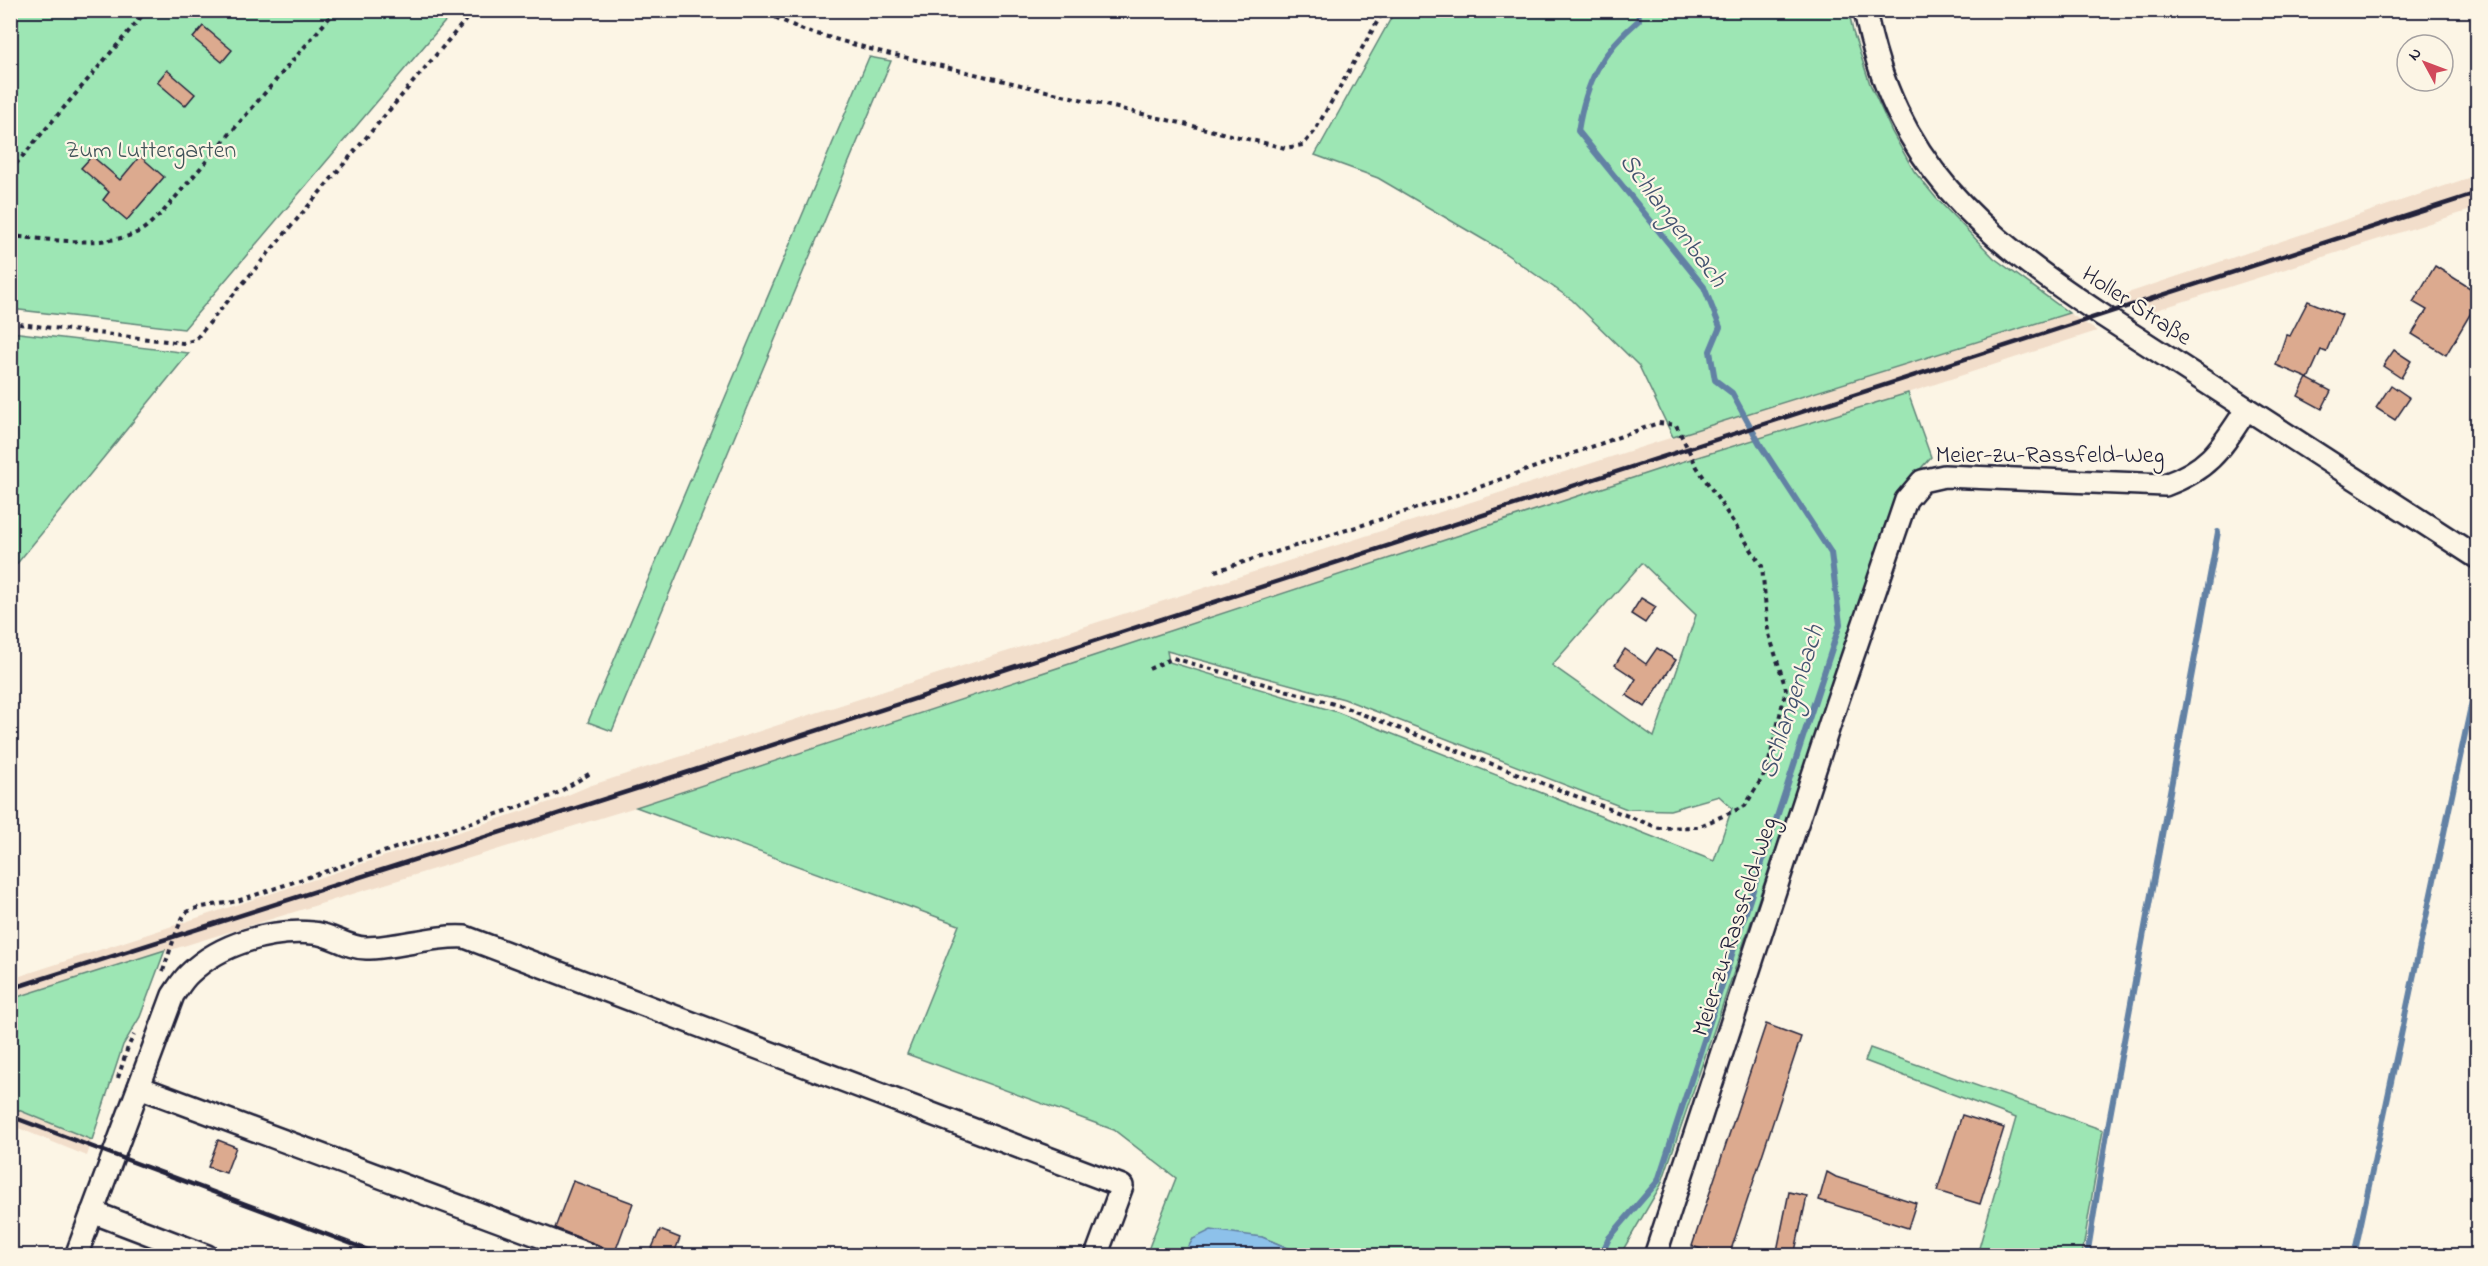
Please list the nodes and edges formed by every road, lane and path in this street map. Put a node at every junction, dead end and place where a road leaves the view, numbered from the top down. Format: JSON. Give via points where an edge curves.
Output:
{"nodes":[{"id":1,"x":147,"y":10,"type":"edge"},
{"id":2,"x":336,"y":10,"type":"edge"},
{"id":3,"x":474,"y":10,"type":"edge"},
{"id":4,"x":759,"y":10,"type":"edge"},
{"id":5,"x":1384,"y":10,"type":"edge"},
{"id":6,"x":1865,"y":10,"type":"edge"},
{"id":7,"x":10,"y":171,"type":"edge"},
{"id":8,"x":10,"y":236,"type":"edge"},
{"id":9,"x":10,"y":323,"type":"edge"},
{"id":10,"x":2246,"y":410,"type":"junction"},
{"id":11,"x":2478,"y":558,"type":"edge"},
{"id":12,"x":1215,"y":571,"type":"dead end"},
{"id":13,"x":1149,"y":669,"type":"dead end"},
{"id":14,"x":589,"y":774,"type":"dead end"},
{"id":15,"x":187,"y":911,"type":"dead end"},
{"id":16,"x":139,"y":1087,"type":"junction"},
{"id":17,"x":92,"y":1212,"type":"junction"},
{"id":18,"x":76,"y":1256,"type":"edge"},
{"id":19,"x":207,"y":1256,"type":"edge"},
{"id":20,"x":593,"y":1256,"type":"edge"},
{"id":21,"x":1096,"y":1256,"type":"edge"},
{"id":22,"x":1655,"y":1256,"type":"edge"}],
"edges":[{"from":1,"to":7,"type":"path"},
{"from":2,"to":8,"type":"path","via":[[162,213],[138,232],[119,240],[55,241]]},
{"from":3,"to":9,"type":"path","via":[[195,340],[183,343]]},
{"from":4,"to":5,"type":"path","via":[[803,30],[879,51],[1285,148],[1303,145],[1314,132]]},
{"from":6,"to":10,"type":"street","name":"Holler Straße","via":[[1884,78],[1902,123],[1947,190],[2006,247],[2046,278]]},
{"from":10,"to":11,"type":"street","name":"Holler Straße"},
{"from":10,"to":22,"type":"street","name":"Meier-zu-Rassfeld-Weg","via":[[2209,461],[2189,477],[2165,485],[1944,476],[1922,481],[1906,500]]},
{"from":12,"to":13,"type":"path","via":[[1446,499],[1658,423],[1676,425],[1697,467],[1762,566],[1768,631],[1786,689],[1767,770],[1745,806],[1698,827],[1659,828],[1341,706],[1173,658]]},
{"from":14,"to":15,"type":"path","via":[[543,799],[237,901]]},
{"from":16,"to":17,"type":"street"},
{"from":16,"to":20,"type":"street"},
{"from":16,"to":21,"type":"street","via":[[173,995],[189,974],[222,951],[253,939],[282,934],[314,933],[360,948],[465,937],[1122,1186]]},
{"from":17,"to":18,"type":"street"},
{"from":17,"to":19,"type":"street"}]}
